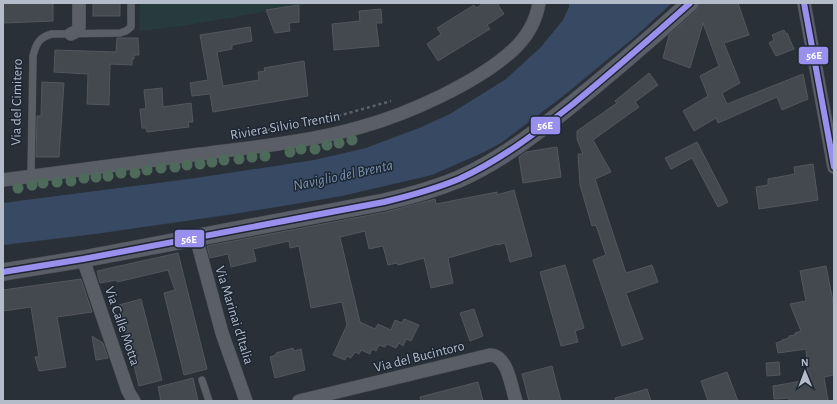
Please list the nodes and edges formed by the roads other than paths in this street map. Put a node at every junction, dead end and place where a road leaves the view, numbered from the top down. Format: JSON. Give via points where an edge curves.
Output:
{"nodes":[{"id":1,"x":79,"y":3,"type":"edge"},
{"id":2,"x":131,"y":3,"type":"edge"},
{"id":3,"x":690,"y":3,"type":"edge"},
{"id":4,"x":804,"y":3,"type":"edge"},
{"id":5,"x":538,"y":9,"type":"edge"},
{"id":6,"x":71,"y":34,"type":"junction"},
{"id":7,"x":834,"y":167,"type":"edge"},
{"id":8,"x":31,"y":176,"type":"junction"},
{"id":9,"x":3,"y":180,"type":"edge"},
{"id":10,"x":196,"y":237,"type":"junction"},
{"id":11,"x":84,"y":259,"type":"junction"},
{"id":12,"x":3,"y":272,"type":"edge"},
{"id":13,"x":202,"y":380,"type":"dead end"},
{"id":14,"x":134,"y":401,"type":"edge"},
{"id":15,"x":210,"y":401,"type":"edge"},
{"id":16,"x":246,"y":401,"type":"edge"},
{"id":17,"x":299,"y":401,"type":"edge"},
{"id":18,"x":516,"y":401,"type":"edge"}],
"edges":[{"from":1,"to":6,"type":"street","via":[[79,27]]},
{"from":2,"to":6,"type":"lane","name":"Via del Cimitero","via":[[130,27],[126,32]]},
{"from":3,"to":10,"type":"street","via":[[583,96],[527,139],[494,161],[459,179],[422,193],[384,202]]},
{"from":4,"to":7,"type":"street"},
{"from":5,"to":8,"type":"street","name":"Riviera Silvio Trentin","via":[[523,39],[499,61],[466,83],[396,116],[361,127],[280,144]]},
{"from":6,"to":8,"type":"lane","name":"Via del Cimitero","via":[[45,36],[35,45]]},
{"from":8,"to":9,"type":"street","name":"Riviera Silvio Trentin"},
{"from":10,"to":11,"type":"street"},
{"from":10,"to":16,"type":"street","name":"Via Marinai d'Italia","via":[[222,333]]},
{"from":11,"to":12,"type":"street"},
{"from":11,"to":14,"type":"street","name":"Via Calle Motta","via":[[128,391]]},
{"from":13,"to":15,"type":"lane"},
{"from":17,"to":18,"type":"street","name":"Via del Bucintoro","via":[[495,355],[505,365]]}]}
